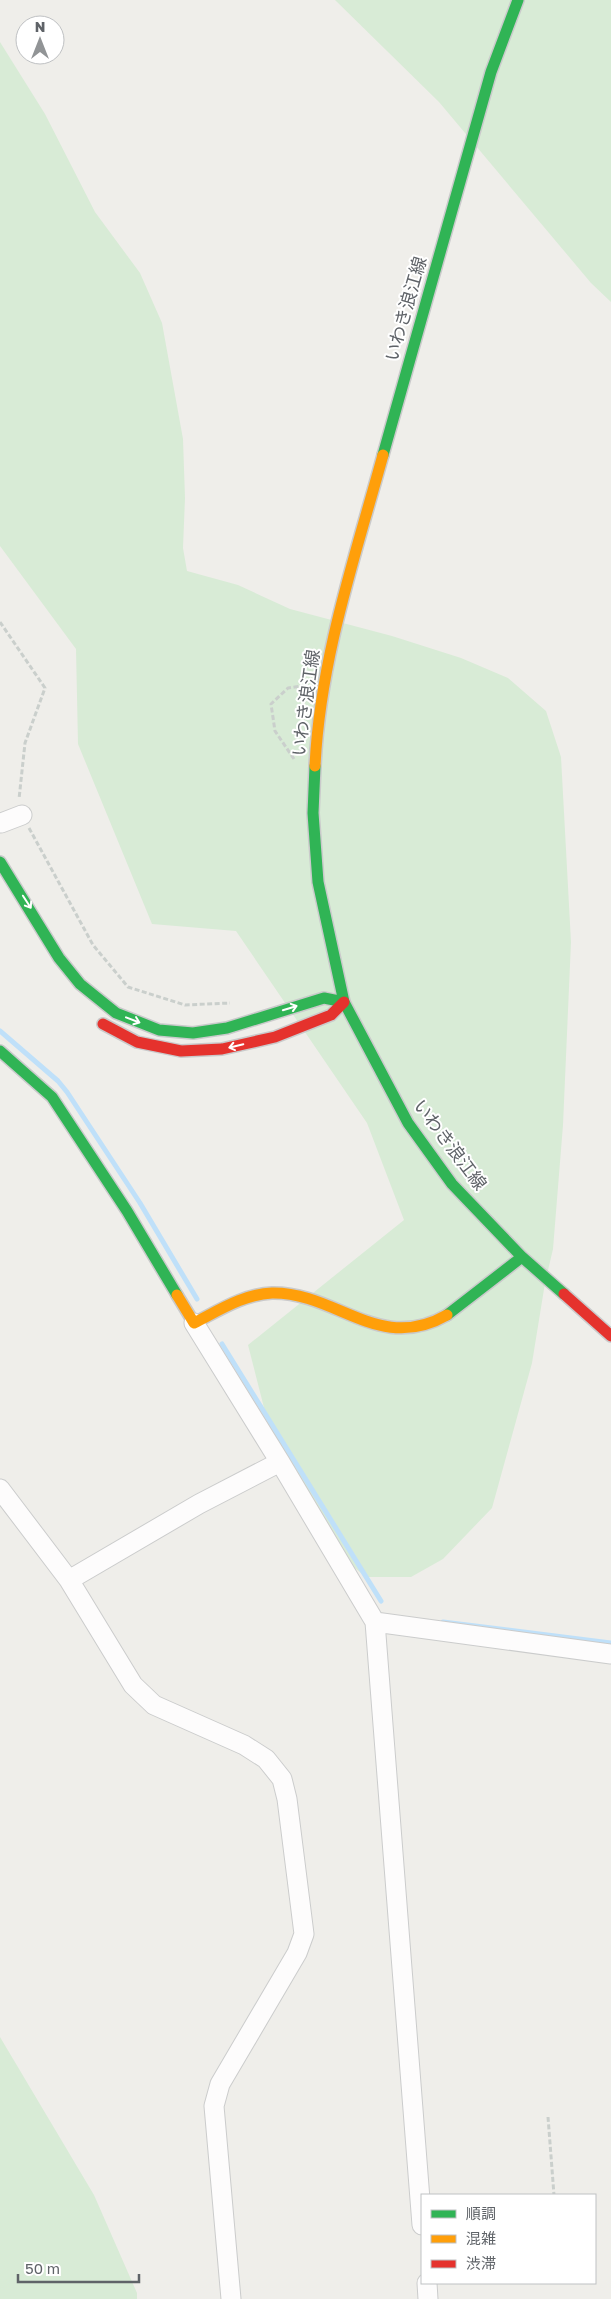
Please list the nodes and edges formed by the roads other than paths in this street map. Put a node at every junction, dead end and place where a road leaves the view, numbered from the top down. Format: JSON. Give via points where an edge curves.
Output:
{"nodes":[{"id":1,"x":518,"y":0,"type":"edge"},
{"id":2,"x":22,"y":815,"type":"road end"},
{"id":3,"x":1,"y":822,"type":"dead end"},
{"id":4,"x":0,"y":862,"type":"edge"},
{"id":5,"x":344,"y":1002,"type":"junction"},
{"id":6,"x":93,"y":1016,"type":"dead end"},
{"id":7,"x":0,"y":1052,"type":"edge"},
{"id":8,"x":522,"y":1257,"type":"junction"},
{"id":9,"x":194,"y":1323,"type":"junction"},
{"id":10,"x":611,"y":1336,"type":"edge"},
{"id":11,"x":280,"y":1462,"type":"junction"},
{"id":12,"x":0,"y":1489,"type":"edge"},
{"id":13,"x":69,"y":1580,"type":"junction"},
{"id":14,"x":375,"y":1622,"type":"junction"},
{"id":15,"x":611,"y":1654,"type":"edge"},
{"id":16,"x":421,"y":2212,"type":"edge"},
{"id":17,"x":427,"y":2284,"type":"edge"},
{"id":18,"x":231,"y":2299,"type":"edge"},
{"id":19,"x":428,"y":2299,"type":"edge"}],
"edges":[{"from":1,"to":5,"type":"main road","name":"いわき浪江線","via":[[491,72],[340,607],[324,683],[316,750],[314,822],[318,882]]},
{"from":2,"to":3,"type":"street"},
{"from":4,"to":5,"type":"main road","one_way":true,"via":[[59,958],[80,984],[116,1013],[159,1030],[193,1033],[227,1028],[324,998]]},
{"from":5,"to":6,"type":"main road","one_way":true,"via":[[331,1015],[276,1037],[222,1049],[181,1051],[137,1042],[108,1028]]},
{"from":5,"to":8,"type":"main road","name":"いわき浪江線","via":[[408,1123],[452,1184]]},
{"from":7,"to":9,"type":"main road","via":[[52,1097],[127,1211]]},
{"from":8,"to":9,"type":"main road","via":[[443,1319],[406,1330],[367,1325],[288,1293],[248,1296]]},
{"from":8,"to":10,"type":"main road","name":"いわき浪江線"},
{"from":9,"to":11,"type":"street"},
{"from":11,"to":13,"type":"street","via":[[199,1504]]},
{"from":11,"to":14,"type":"street"},
{"from":12,"to":13,"type":"street"},
{"from":13,"to":18,"type":"street","via":[[133,1685],[154,1704],[266,1759],[282,1779],[287,1799],[304,1934],[297,1953],[220,2084],[214,2106]]},
{"from":14,"to":15,"type":"street"},
{"from":14,"to":16,"type":"street"},
{"from":17,"to":19,"type":"street"}]}
